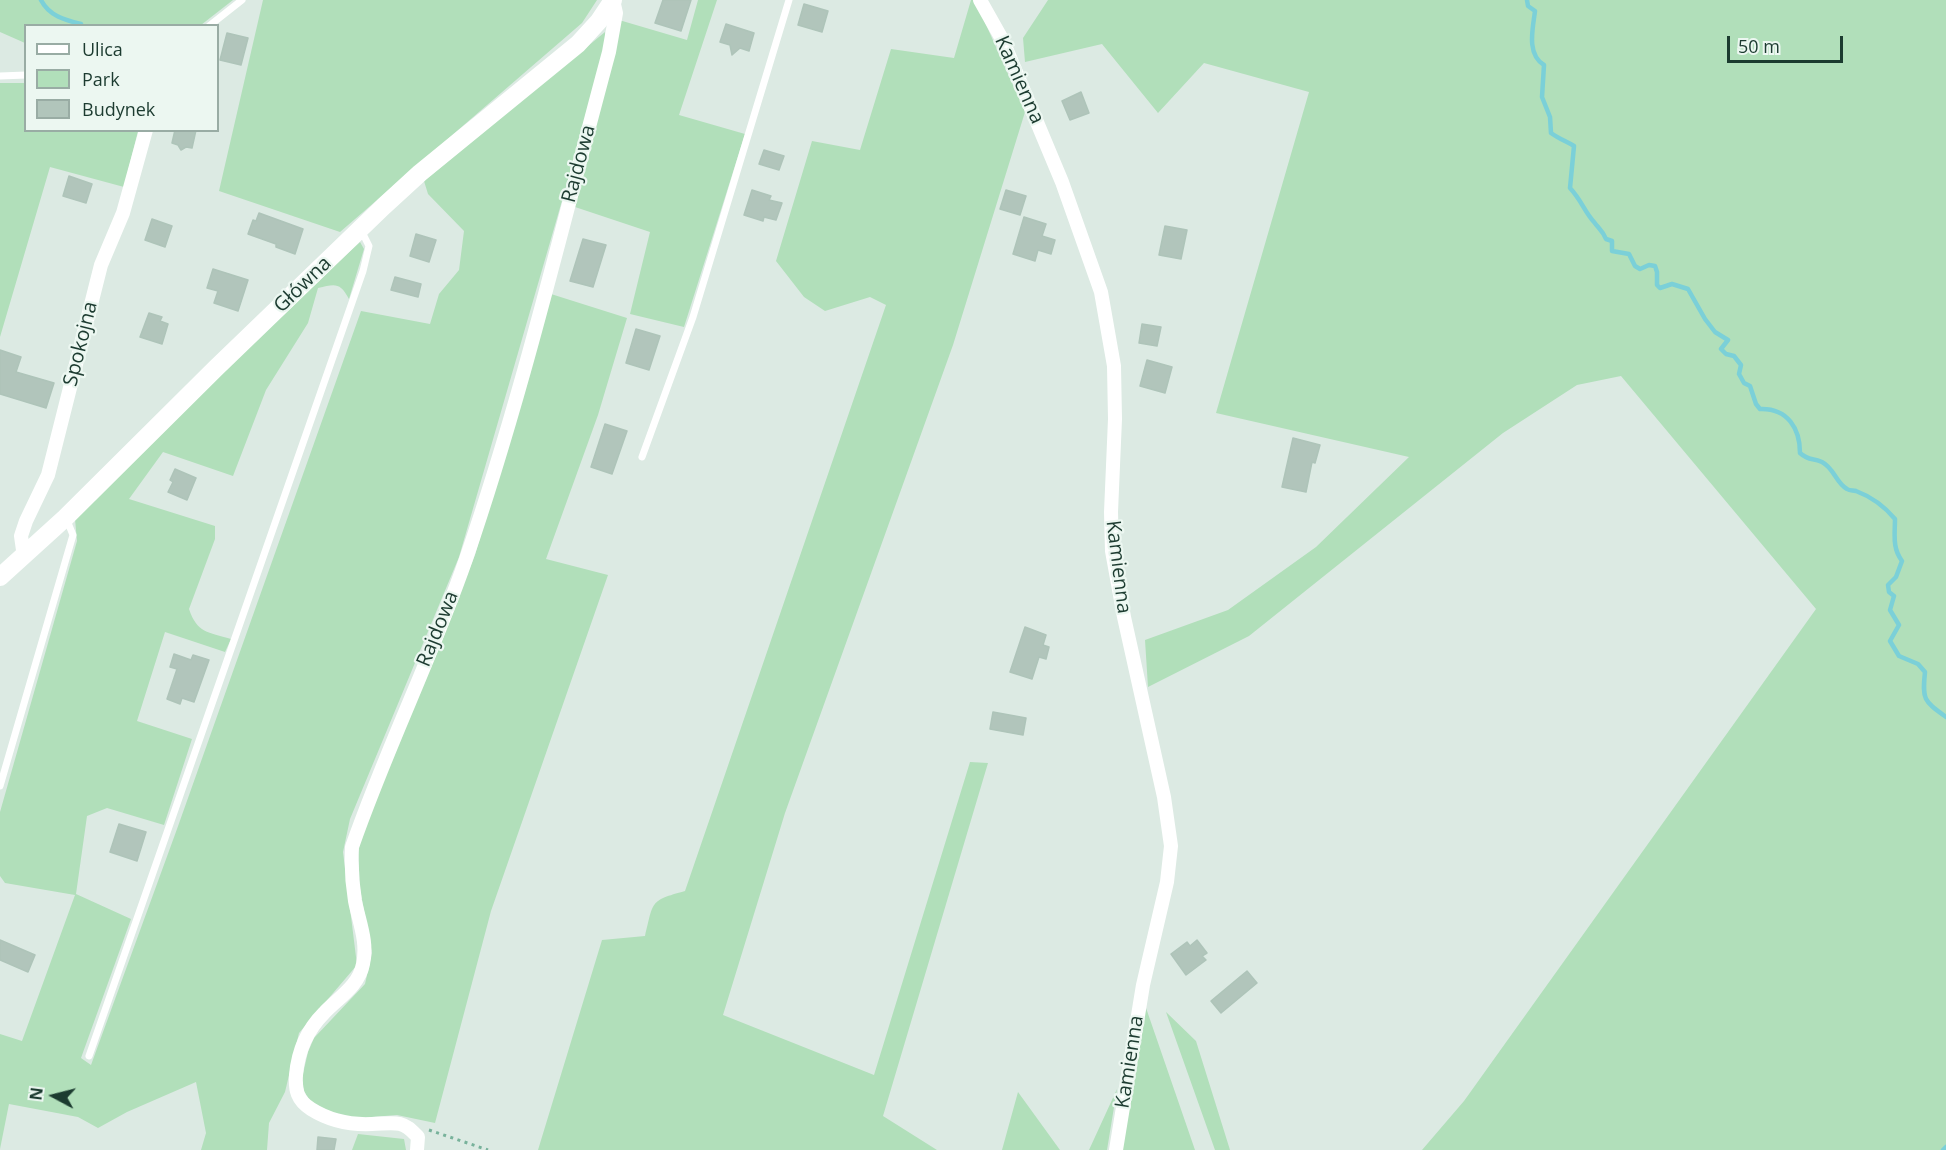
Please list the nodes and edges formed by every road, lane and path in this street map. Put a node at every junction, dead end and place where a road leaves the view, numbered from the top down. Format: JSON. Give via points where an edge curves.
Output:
{"nodes":[{"id":1,"x":242,"y":0,"type":"edge"},
{"id":2,"x":613,"y":0,"type":"edge"},
{"id":3,"x":789,"y":0,"type":"edge"},
{"id":4,"x":980,"y":0,"type":"edge"},
{"id":5,"x":212,"y":24,"type":"edge"},
{"id":6,"x":24,"y":75,"type":"edge"},
{"id":7,"x":0,"y":76,"type":"edge"},
{"id":8,"x":145,"y":132,"type":"edge"},
{"id":9,"x":361,"y":230,"type":"junction"},
{"id":10,"x":642,"y":457,"type":"dead end"},
{"id":11,"x":66,"y":518,"type":"junction"},
{"id":12,"x":24,"y":557,"type":"junction"},
{"id":13,"x":0,"y":578,"type":"edge"},
{"id":14,"x":0,"y":786,"type":"edge"},
{"id":15,"x":89,"y":1056,"type":"dead end"},
{"id":16,"x":410,"y":1128,"type":"junction"},
{"id":17,"x":417,"y":1150,"type":"edge"},
{"id":18,"x":488,"y":1150,"type":"edge"},
{"id":19,"x":1116,"y":1150,"type":"edge"}],
"edges":[{"from":1,"to":5,"type":"lane"},
{"from":2,"to":9,"type":"street","name":"Główna","via":[[578,44],[420,173]]},
{"from":2,"to":16,"type":"street","name":"Rajdowa","via":[[616,13],[609,52],[492,480],[465,562],[352,846],[355,901],[365,943],[363,965],[356,981],[322,1014],[304,1041],[297,1065],[295,1089],[300,1101],[311,1109],[333,1120],[398,1123]]},
{"from":3,"to":10,"type":"lane","via":[[693,316]]},
{"from":4,"to":19,"type":"street","name":"Kamienna","via":[[1003,41],[1062,182],[1101,292],[1114,366],[1112,552],[1171,846]]},
{"from":6,"to":7,"type":"lane"},
{"from":8,"to":12,"type":"street","name":"Spokojna","via":[[123,213],[101,265],[48,475],[21,536]]},
{"from":9,"to":11,"type":"street","name":"Główna"},
{"from":9,"to":15,"type":"lane","via":[[369,246],[363,271]]},
{"from":11,"to":12,"type":"street","name":"Główna"},
{"from":11,"to":14,"type":"lane","via":[[73,535]]},
{"from":12,"to":13,"type":"street","name":"Główna"},
{"from":16,"to":17,"type":"street","via":[[418,1137]]},
{"from":16,"to":18,"type":"path","via":[[421,1127]]}]}
